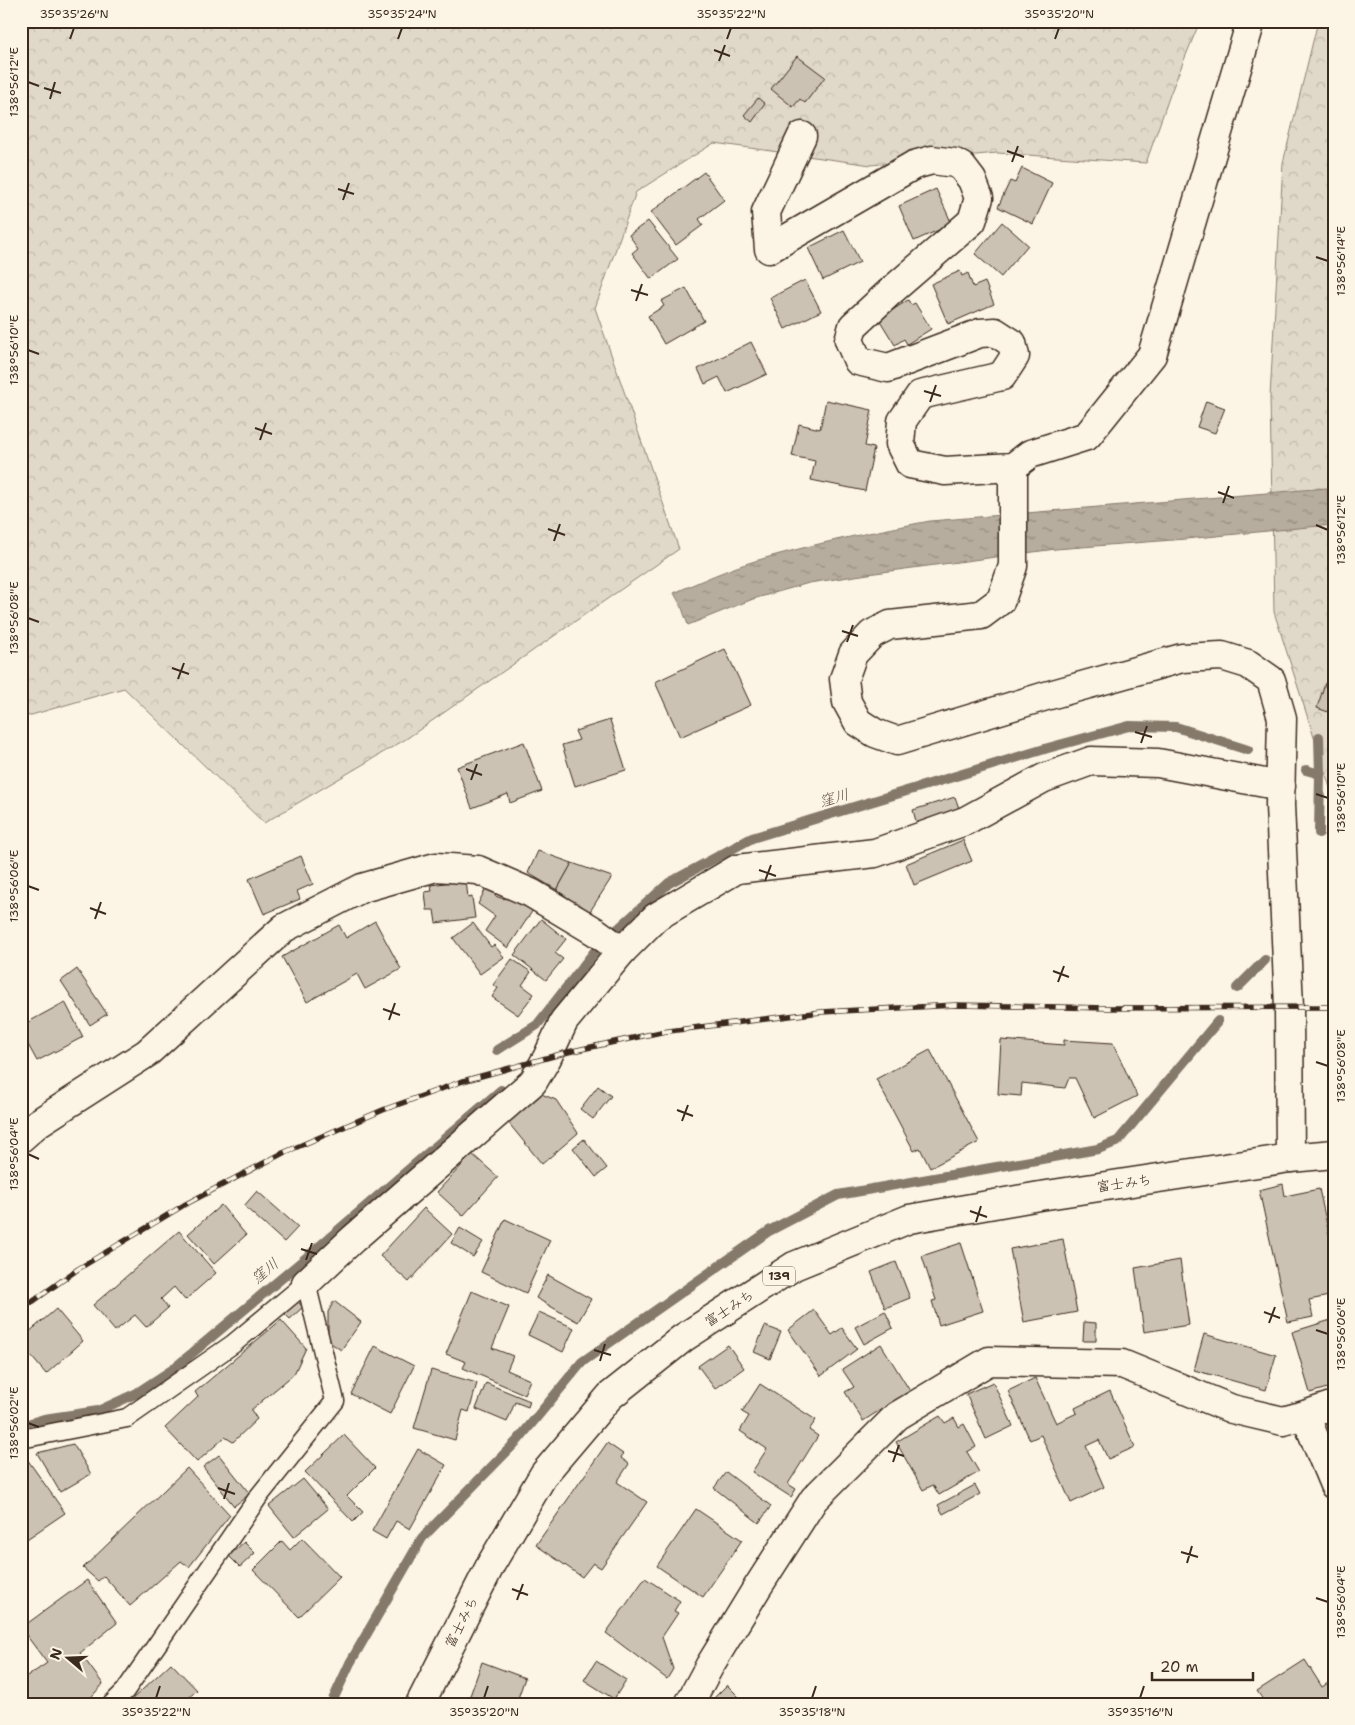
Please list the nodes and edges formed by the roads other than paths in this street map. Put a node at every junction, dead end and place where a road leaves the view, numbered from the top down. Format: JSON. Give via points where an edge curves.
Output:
{"nodes":[{"id":1,"x":1251,"y":21,"type":"edge"},
{"id":2,"x":802,"y":136,"type":"dead end"},
{"id":3,"x":1012,"y":467,"type":"junction"},
{"id":4,"x":1281,"y":786,"type":"junction"},
{"id":5,"x":611,"y":943,"type":"junction"},
{"id":6,"x":21,"y":1138,"type":"edge"},
{"id":7,"x":1334,"y":1154,"type":"edge"},
{"id":8,"x":1290,"y":1158,"type":"junction"},
{"id":9,"x":306,"y":1282,"type":"junction"},
{"id":10,"x":1334,"y":1405,"type":"edge"},
{"id":11,"x":1305,"y":1415,"type":"junction"},
{"id":12,"x":21,"y":1438,"type":"edge"},
{"id":13,"x":1334,"y":1485,"type":"edge"},
{"id":14,"x":112,"y":1704,"type":"edge"},
{"id":15,"x":420,"y":1704,"type":"edge"},
{"id":16,"x":689,"y":1704,"type":"edge"}],
"edges":[{"from":1,"to":3,"type":"main road","via":[[1152,355],[1086,436],[1030,454]]},
{"from":2,"to":3,"type":"main road","via":[[766,212],[769,249],[914,165],[932,160],[955,163],[972,180],[979,198],[972,221],[853,326],[849,340],[858,362],[888,368],[980,333],[995,332],[1012,343],[1015,356],[1002,376],[920,396],[902,421],[900,444],[910,464],[945,472]]},
{"from":3,"to":4,"type":"main road","via":[[1013,566],[1001,600],[981,615],[890,624],[872,634],[853,654],[844,679],[846,702],[858,722],[897,741],[1182,658],[1222,656],[1248,664],[1271,680],[1282,718]]},
{"from":4,"to":5,"type":"main road","via":[[1158,763],[1091,761],[1044,778],[965,821],[875,854],[737,870]]},
{"from":4,"to":8,"type":"main road","via":[[1289,1007]]},
{"from":5,"to":6,"type":"main road","via":[[531,893],[478,870],[436,867],[362,888],[284,928],[147,1053],[38,1123]]},
{"from":5,"to":9,"type":"main road","via":[[564,1021],[533,1082]]},
{"from":7,"to":8,"type":"main road","name":"富士みち","number":"139"},
{"from":8,"to":15,"type":"main road","name":"富士みち","number":"139","via":[[909,1219],[794,1266],[683,1338],[610,1396],[544,1474],[491,1564]]},
{"from":9,"to":12,"type":"lane","via":[[233,1344],[127,1418]]},
{"from":9,"to":14,"type":"lane","via":[[335,1401],[259,1496]]},
{"from":10,"to":11,"type":"main road"},
{"from":11,"to":13,"type":"main road"},
{"from":11,"to":16,"type":"main road","via":[[1283,1421],[1232,1409],[1122,1364],[989,1361],[897,1416],[814,1499],[756,1588]]}]}
